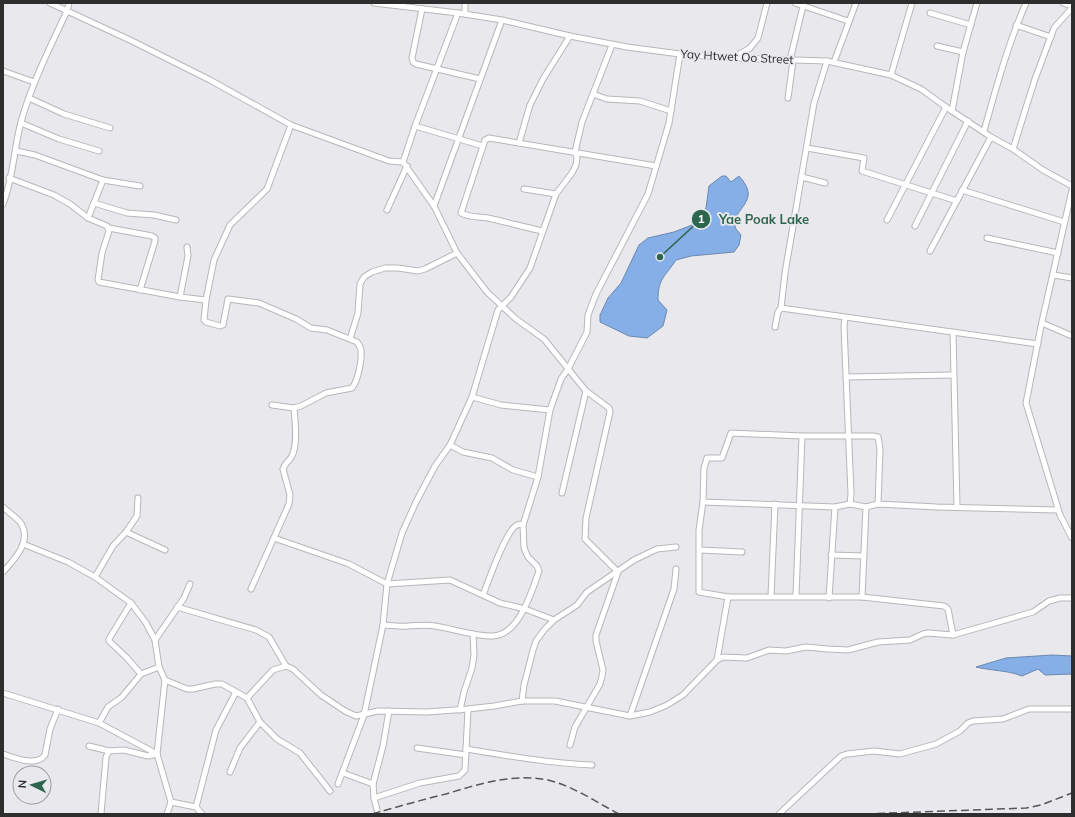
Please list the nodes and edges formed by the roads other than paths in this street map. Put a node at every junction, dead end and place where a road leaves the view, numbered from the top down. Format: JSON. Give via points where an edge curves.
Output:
{"nodes":[{"id":1,"x":50,"y":3,"type":"edge"},
{"id":2,"x":69,"y":3,"type":"edge"},
{"id":3,"x":374,"y":3,"type":"edge"},
{"id":4,"x":465,"y":3,"type":"edge"},
{"id":5,"x":767,"y":3,"type":"edge"},
{"id":6,"x":795,"y":3,"type":"edge"},
{"id":7,"x":856,"y":3,"type":"edge"},
{"id":8,"x":912,"y":3,"type":"edge"},
{"id":9,"x":977,"y":3,"type":"edge"},
{"id":10,"x":1026,"y":3,"type":"edge"},
{"id":11,"x":1063,"y":3,"type":"edge"},
{"id":12,"x":809,"y":5,"type":"edge"},
{"id":13,"x":803,"y":6,"type":"junction"},
{"id":14,"x":1072,"y":7,"type":"edge"},
{"id":15,"x":422,"y":9,"type":"junction"},
{"id":16,"x":67,"y":11,"type":"junction"},
{"id":17,"x":458,"y":13,"type":"junction"},
{"id":18,"x":930,"y":13,"type":"dead end"},
{"id":19,"x":465,"y":14,"type":"junction"},
{"id":20,"x":502,"y":20,"type":"junction"},
{"id":21,"x":848,"y":21,"type":"junction"},
{"id":22,"x":971,"y":25,"type":"junction"},
{"id":23,"x":1016,"y":26,"type":"junction"},
{"id":24,"x":570,"y":36,"type":"junction"},
{"id":25,"x":1051,"y":37,"type":"junction"},
{"id":26,"x":612,"y":45,"type":"junction"},
{"id":27,"x":937,"y":46,"type":"dead end"},
{"id":28,"x":963,"y":52,"type":"junction"},
{"id":29,"x":680,"y":54,"type":"junction"},
{"id":30,"x":733,"y":58,"type":"junction"},
{"id":31,"x":791,"y":61,"type":"junction"},
{"id":32,"x":827,"y":61,"type":"junction"},
{"id":33,"x":834,"y":62,"type":"junction"},
{"id":34,"x":437,"y":68,"type":"junction"},
{"id":35,"x":4,"y":72,"type":"edge"},
{"id":36,"x":891,"y":75,"type":"junction"},
{"id":37,"x":3,"y":79,"type":"edge"},
{"id":38,"x":480,"y":79,"type":"junction"},
{"id":39,"x":34,"y":82,"type":"junction"},
{"id":40,"x":593,"y":94,"type":"junction"},
{"id":41,"x":29,"y":98,"type":"junction"},
{"id":42,"x":788,"y":98,"type":"dead end"},
{"id":43,"x":946,"y":107,"type":"junction"},
{"id":44,"x":672,"y":110,"type":"junction"},
{"id":45,"x":952,"y":111,"type":"junction"},
{"id":46,"x":968,"y":121,"type":"junction"},
{"id":47,"x":21,"y":123,"type":"junction"},
{"id":48,"x":291,"y":125,"type":"junction"},
{"id":49,"x":415,"y":126,"type":"junction"},
{"id":50,"x":110,"y":128,"type":"dead end"},
{"id":51,"x":984,"y":131,"type":"junction"},
{"id":52,"x":991,"y":136,"type":"junction"},
{"id":53,"x":459,"y":139,"type":"junction"},
{"id":54,"x":519,"y":143,"type":"junction"},
{"id":55,"x":483,"y":146,"type":"junction"},
{"id":56,"x":807,"y":148,"type":"junction"},
{"id":57,"x":1013,"y":149,"type":"junction"},
{"id":58,"x":16,"y":151,"type":"junction"},
{"id":59,"x":99,"y":151,"type":"dead end"},
{"id":60,"x":575,"y":152,"type":"junction"},
{"id":61,"x":405,"y":164,"type":"junction"},
{"id":62,"x":656,"y":166,"type":"junction"},
{"id":63,"x":802,"y":177,"type":"junction"},
{"id":64,"x":9,"y":178,"type":"junction"},
{"id":65,"x":103,"y":180,"type":"junction"},
{"id":66,"x":825,"y":184,"type":"dead end"},
{"id":67,"x":906,"y":184,"type":"junction"},
{"id":68,"x":140,"y":186,"type":"dead end"},
{"id":69,"x":1072,"y":186,"type":"edge"},
{"id":70,"x":524,"y":188,"type":"dead end"},
{"id":71,"x":962,"y":190,"type":"junction"},
{"id":72,"x":1072,"y":190,"type":"edge"},
{"id":73,"x":932,"y":192,"type":"junction"},
{"id":74,"x":556,"y":194,"type":"junction"},
{"id":75,"x":957,"y":201,"type":"junction"},
{"id":76,"x":3,"y":202,"type":"edge"},
{"id":77,"x":94,"y":203,"type":"junction"},
{"id":78,"x":434,"y":206,"type":"junction"},
{"id":79,"x":388,"y":210,"type":"dead end"},
{"id":80,"x":88,"y":218,"type":"junction"},
{"id":81,"x":176,"y":220,"type":"dead end"},
{"id":82,"x":887,"y":220,"type":"dead end"},
{"id":83,"x":1064,"y":222,"type":"junction"},
{"id":84,"x":914,"y":226,"type":"dead end"},
{"id":85,"x":109,"y":228,"type":"junction"},
{"id":86,"x":542,"y":231,"type":"junction"},
{"id":87,"x":987,"y":238,"type":"dead end"},
{"id":88,"x":187,"y":248,"type":"dead end"},
{"id":89,"x":930,"y":251,"type":"dead end"},
{"id":90,"x":457,"y":253,"type":"junction"},
{"id":91,"x":1058,"y":253,"type":"junction"},
{"id":92,"x":1053,"y":275,"type":"junction"},
{"id":93,"x":1072,"y":278,"type":"edge"},
{"id":94,"x":140,"y":290,"type":"junction"},
{"id":95,"x":180,"y":297,"type":"junction"},
{"id":96,"x":206,"y":300,"type":"junction"},
{"id":97,"x":502,"y":306,"type":"junction"},
{"id":98,"x":781,"y":308,"type":"junction"},
{"id":99,"x":846,"y":318,"type":"junction"},
{"id":100,"x":1042,"y":323,"type":"junction"},
{"id":101,"x":775,"y":327,"type":"dead end"},
{"id":102,"x":953,"y":332,"type":"junction"},
{"id":103,"x":1072,"y":336,"type":"edge"},
{"id":104,"x":350,"y":339,"type":"junction"},
{"id":105,"x":1038,"y":344,"type":"junction"},
{"id":106,"x":568,"y":369,"type":"junction"},
{"id":107,"x":953,"y":375,"type":"junction"},
{"id":108,"x":846,"y":377,"type":"junction"},
{"id":109,"x":586,"y":391,"type":"junction"},
{"id":110,"x":472,"y":397,"type":"junction"},
{"id":111,"x":272,"y":405,"type":"dead end"},
{"id":112,"x":294,"y":408,"type":"junction"},
{"id":113,"x":550,"y":410,"type":"junction"},
{"id":114,"x":848,"y":435,"type":"junction"},
{"id":115,"x":802,"y":436,"type":"junction"},
{"id":116,"x":450,"y":445,"type":"junction"},
{"id":117,"x":538,"y":478,"type":"junction"},
{"id":118,"x":562,"y":492,"type":"dead end"},
{"id":119,"x":138,"y":498,"type":"dead end"},
{"id":120,"x":703,"y":502,"type":"junction"},
{"id":121,"x":775,"y":504,"type":"junction"},
{"id":122,"x":850,"y":504,"type":"junction"},
{"id":123,"x":878,"y":504,"type":"junction"},
{"id":124,"x":800,"y":505,"type":"junction"},
{"id":125,"x":3,"y":507,"type":"edge"},
{"id":126,"x":835,"y":507,"type":"junction"},
{"id":127,"x":866,"y":507,"type":"junction"},
{"id":128,"x":957,"y":507,"type":"junction"},
{"id":129,"x":1058,"y":510,"type":"junction"},
{"id":130,"x":523,"y":525,"type":"junction"},
{"id":131,"x":126,"y":532,"type":"junction"},
{"id":132,"x":274,"y":538,"type":"junction"},
{"id":133,"x":1072,"y":538,"type":"edge"},
{"id":134,"x":23,"y":544,"type":"junction"},
{"id":135,"x":676,"y":547,"type":"dead end"},
{"id":136,"x":165,"y":550,"type":"dead end"},
{"id":137,"x":700,"y":550,"type":"junction"},
{"id":138,"x":742,"y":552,"type":"dead end"},
{"id":139,"x":831,"y":555,"type":"junction"},
{"id":140,"x":864,"y":556,"type":"junction"},
{"id":141,"x":676,"y":569,"type":"dead end"},
{"id":142,"x":3,"y":572,"type":"edge"},
{"id":143,"x":618,"y":572,"type":"junction"},
{"id":144,"x":95,"y":577,"type":"junction"},
{"id":145,"x":190,"y":584,"type":"dead end"},
{"id":146,"x":387,"y":584,"type":"junction"},
{"id":147,"x":251,"y":589,"type":"dead end"},
{"id":148,"x":483,"y":595,"type":"junction"},
{"id":149,"x":772,"y":596,"type":"junction"},
{"id":150,"x":796,"y":596,"type":"junction"},
{"id":151,"x":728,"y":597,"type":"junction"},
{"id":152,"x":862,"y":597,"type":"junction"},
{"id":153,"x":829,"y":598,"type":"junction"},
{"id":154,"x":1072,"y":598,"type":"edge"},
{"id":155,"x":131,"y":604,"type":"junction"},
{"id":156,"x":178,"y":607,"type":"junction"},
{"id":157,"x":525,"y":609,"type":"junction"},
{"id":158,"x":554,"y":620,"type":"junction"},
{"id":159,"x":383,"y":625,"type":"junction"},
{"id":160,"x":473,"y":634,"type":"junction"},
{"id":161,"x":953,"y":635,"type":"junction"},
{"id":162,"x":155,"y":640,"type":"junction"},
{"id":163,"x":717,"y":660,"type":"junction"},
{"id":164,"x":286,"y":666,"type":"junction"},
{"id":165,"x":159,"y":667,"type":"junction"},
{"id":166,"x":141,"y":674,"type":"junction"},
{"id":167,"x":165,"y":680,"type":"junction"},
{"id":168,"x":236,"y":692,"type":"junction"},
{"id":169,"x":3,"y":693,"type":"edge"},
{"id":170,"x":247,"y":698,"type":"junction"},
{"id":171,"x":522,"y":701,"type":"junction"},
{"id":172,"x":586,"y":707,"type":"junction"},
{"id":173,"x":58,"y":709,"type":"junction"},
{"id":174,"x":468,"y":709,"type":"junction"},
{"id":175,"x":460,"y":710,"type":"junction"},
{"id":176,"x":1072,"y":710,"type":"edge"},
{"id":177,"x":389,"y":711,"type":"junction"},
{"id":178,"x":364,"y":715,"type":"junction"},
{"id":179,"x":630,"y":716,"type":"junction"},
{"id":180,"x":260,"y":722,"type":"junction"},
{"id":181,"x":99,"y":723,"type":"junction"},
{"id":182,"x":570,"y":745,"type":"dead end"},
{"id":183,"x":89,"y":746,"type":"dead end"},
{"id":184,"x":417,"y":748,"type":"dead end"},
{"id":185,"x":466,"y":749,"type":"junction"},
{"id":186,"x":109,"y":751,"type":"junction"},
{"id":187,"x":3,"y":754,"type":"edge"},
{"id":188,"x":157,"y":754,"type":"junction"},
{"id":189,"x":466,"y":755,"type":"junction"},
{"id":190,"x":592,"y":765,"type":"dead end"},
{"id":191,"x":230,"y":772,"type":"dead end"},
{"id":192,"x":343,"y":773,"type":"junction"},
{"id":193,"x":338,"y":784,"type":"dead end"},
{"id":194,"x":373,"y":784,"type":"junction"},
{"id":195,"x":330,"y":791,"type":"dead end"},
{"id":196,"x":374,"y":798,"type":"junction"},
{"id":197,"x":171,"y":802,"type":"junction"},
{"id":198,"x":196,"y":807,"type":"junction"},
{"id":199,"x":101,"y":814,"type":"edge"},
{"id":200,"x":167,"y":814,"type":"edge"},
{"id":201,"x":202,"y":814,"type":"edge"},
{"id":202,"x":378,"y":814,"type":"edge"},
{"id":203,"x":779,"y":814,"type":"edge"}],
"edges":[{"from":1,"to":16,"type":"street"},
{"from":2,"to":16,"type":"street"},
{"from":3,"to":15,"type":"street","name":"Yay Htwet Oo Street"},
{"from":4,"to":19,"type":"street"},
{"from":5,"to":30,"type":"street","via":[[758,38],[750,48]]},
{"from":6,"to":13,"type":"street"},
{"from":7,"to":21,"type":"street"},
{"from":8,"to":36,"type":"street"},
{"from":9,"to":22,"type":"street"},
{"from":10,"to":23,"type":"street"},
{"from":11,"to":14,"type":"street"},
{"from":12,"to":13,"type":"street"},
{"from":12,"to":21,"type":"street"},
{"from":13,"to":31,"type":"street"},
{"from":14,"to":25,"type":"street","via":[[1054,28]]},
{"from":15,"to":17,"type":"street","name":"Yay Htwet Oo Street"},
{"from":15,"to":34,"type":"street","via":[[413,62]]},
{"from":16,"to":39,"type":"street"},
{"from":16,"to":48,"type":"street","via":[[210,80]]},
{"from":17,"to":19,"type":"street","name":"Yay Htwet Oo Street"},
{"from":17,"to":34,"type":"street"},
{"from":18,"to":22,"type":"street"},
{"from":19,"to":20,"type":"street","name":"Yay Htwet Oo Street"},
{"from":20,"to":24,"type":"street","name":"Yay Htwet Oo Street"},
{"from":20,"to":38,"type":"street"},
{"from":21,"to":33,"type":"street"},
{"from":22,"to":28,"type":"street"},
{"from":23,"to":25,"type":"street"},
{"from":23,"to":51,"type":"street"},
{"from":24,"to":26,"type":"street","name":"Yay Htwet Oo Street"},
{"from":24,"to":54,"type":"street","via":[[543,78],[530,105]]},
{"from":25,"to":57,"type":"street"},
{"from":26,"to":29,"type":"street","name":"Yay Htwet Oo Street"},
{"from":26,"to":40,"type":"street"},
{"from":27,"to":28,"type":"street"},
{"from":28,"to":45,"type":"street"},
{"from":29,"to":30,"type":"street","name":"Yay Htwet Oo Street"},
{"from":29,"to":44,"type":"street"},
{"from":30,"to":31,"type":"street","name":"Yay Htwet Oo Street"},
{"from":31,"to":32,"type":"street","name":"Yay Htwet Oo Street"},
{"from":31,"to":42,"type":"street"},
{"from":32,"to":33,"type":"street","name":"Yay Htwet Oo Street"},
{"from":32,"to":56,"type":"street","via":[[814,103]]},
{"from":33,"to":36,"type":"street","name":"Yay Htwet Oo Street"},
{"from":34,"to":38,"type":"street"},
{"from":34,"to":49,"type":"street"},
{"from":35,"to":37,"type":"street"},
{"from":35,"to":39,"type":"street"},
{"from":36,"to":43,"type":"street","name":"Yay Htwet Oo Street","via":[[921,89]]},
{"from":38,"to":53,"type":"street"},
{"from":39,"to":41,"type":"street"},
{"from":40,"to":44,"type":"street","via":[[640,101]]},
{"from":40,"to":60,"type":"street","via":[[582,122]]},
{"from":41,"to":47,"type":"street"},
{"from":41,"to":50,"type":"street","via":[[64,114]]},
{"from":43,"to":45,"type":"street","name":"Yay Htwet Oo Street"},
{"from":43,"to":67,"type":"street"},
{"from":44,"to":62,"type":"street"},
{"from":45,"to":46,"type":"street","name":"Yay Htwet Oo Street"},
{"from":46,"to":51,"type":"street","name":"Yay Htwet Oo Street"},
{"from":46,"to":73,"type":"street"},
{"from":47,"to":58,"type":"street"},
{"from":47,"to":59,"type":"street","via":[[59,139]]},
{"from":48,"to":61,"type":"street","via":[[389,161]]},
{"from":48,"to":96,"type":"street","via":[[267,189],[230,224],[214,260]]},
{"from":49,"to":53,"type":"street"},
{"from":49,"to":61,"type":"street"},
{"from":51,"to":52,"type":"street","name":"Yay Htwet Oo Street"},
{"from":52,"to":57,"type":"street","name":"Yay Htwet Oo Street"},
{"from":52,"to":71,"type":"street"},
{"from":53,"to":55,"type":"street"},
{"from":53,"to":78,"type":"street"},
{"from":54,"to":55,"type":"street","via":[[489,138]]},
{"from":54,"to":60,"type":"street"},
{"from":55,"to":86,"type":"street","via":[[461,212],[476,218],[486,217]]},
{"from":56,"to":63,"type":"street"},
{"from":56,"to":67,"type":"street","via":[[864,158],[862,171]]},
{"from":57,"to":69,"type":"street","name":"Yay Htwet Oo Street"},
{"from":58,"to":64,"type":"street"},
{"from":58,"to":65,"type":"street","via":[[35,155]]},
{"from":60,"to":62,"type":"street"},
{"from":60,"to":74,"type":"street","via":[[576,165]]},
{"from":61,"to":78,"type":"street"},
{"from":61,"to":79,"type":"street"},
{"from":62,"to":106,"type":"street","via":[[648,194],[596,294],[588,315],[587,332]]},
{"from":63,"to":66,"type":"street"},
{"from":63,"to":98,"type":"street"},
{"from":64,"to":76,"type":"street"},
{"from":64,"to":80,"type":"street","via":[[54,195]]},
{"from":65,"to":68,"type":"street"},
{"from":65,"to":77,"type":"street"},
{"from":67,"to":73,"type":"street"},
{"from":67,"to":82,"type":"street"},
{"from":70,"to":74,"type":"street"},
{"from":71,"to":75,"type":"street"},
{"from":71,"to":83,"type":"street"},
{"from":72,"to":83,"type":"street"},
{"from":73,"to":75,"type":"street"},
{"from":73,"to":84,"type":"street"},
{"from":74,"to":86,"type":"street"},
{"from":75,"to":89,"type":"street"},
{"from":77,"to":80,"type":"street"},
{"from":77,"to":81,"type":"street","via":[[133,214]]},
{"from":78,"to":90,"type":"street"},
{"from":80,"to":85,"type":"street"},
{"from":83,"to":91,"type":"street"},
{"from":85,"to":94,"type":"street","via":[[98,280],[100,283]]},
{"from":85,"to":94,"type":"street","via":[[155,238]]},
{"from":86,"to":97,"type":"street","via":[[530,268]]},
{"from":87,"to":91,"type":"street"},
{"from":88,"to":95,"type":"street","via":[[188,256]]},
{"from":90,"to":97,"type":"street","via":[[487,292]]},
{"from":90,"to":104,"type":"street","via":[[418,271],[385,268],[364,277],[360,284],[358,313]]},
{"from":91,"to":92,"type":"street"},
{"from":92,"to":93,"type":"street"},
{"from":92,"to":100,"type":"street"},
{"from":94,"to":95,"type":"street"},
{"from":95,"to":96,"type":"street"},
{"from":96,"to":104,"type":"street","via":[[204,320],[220,326],[223,325],[227,301],[230,299],[259,303],[311,328],[327,330]]},
{"from":97,"to":106,"type":"street","via":[[544,339]]},
{"from":97,"to":110,"type":"street","via":[[498,310]]},
{"from":98,"to":99,"type":"street"},
{"from":98,"to":101,"type":"street"},
{"from":99,"to":102,"type":"street"},
{"from":99,"to":108,"type":"street"},
{"from":100,"to":103,"type":"street"},
{"from":100,"to":105,"type":"street"},
{"from":102,"to":105,"type":"street"},
{"from":102,"to":107,"type":"street"},
{"from":104,"to":112,"type":"street","via":[[357,342],[361,350],[355,385],[349,390],[326,393]]},
{"from":105,"to":129,"type":"street","via":[[1026,403]]},
{"from":106,"to":109,"type":"street"},
{"from":106,"to":113,"type":"street","via":[[561,379]]},
{"from":107,"to":108,"type":"street"},
{"from":107,"to":128,"type":"street"},
{"from":108,"to":114,"type":"street"},
{"from":109,"to":118,"type":"street"},
{"from":109,"to":143,"type":"street","via":[[609,408],[610,412],[584,535]]},
{"from":110,"to":113,"type":"street","via":[[502,405]]},
{"from":110,"to":116,"type":"street"},
{"from":111,"to":112,"type":"street"},
{"from":112,"to":132,"type":"street","via":[[295,448],[283,469],[290,495]]},
{"from":113,"to":117,"type":"street"},
{"from":114,"to":115,"type":"street"},
{"from":114,"to":122,"type":"street"},
{"from":114,"to":123,"type":"street","via":[[873,436],[880,439]]},
{"from":115,"to":120,"type":"street","via":[[731,433],[722,458],[707,458],[704,468]]},
{"from":115,"to":124,"type":"street"},
{"from":116,"to":117,"type":"street","via":[[463,452],[492,458],[513,470]]},
{"from":116,"to":146,"type":"street","via":[[435,466],[410,514]]},
{"from":117,"to":130,"type":"street"},
{"from":119,"to":131,"type":"street","via":[[137,516]]},
{"from":120,"to":121,"type":"street"},
{"from":120,"to":137,"type":"street","via":[[699,530]]},
{"from":121,"to":124,"type":"street"},
{"from":121,"to":149,"type":"street"},
{"from":122,"to":126,"type":"street"},
{"from":122,"to":127,"type":"street"},
{"from":123,"to":127,"type":"street"},
{"from":123,"to":128,"type":"street"},
{"from":124,"to":126,"type":"street"},
{"from":124,"to":150,"type":"street"},
{"from":125,"to":134,"type":"street","via":[[19,522],[25,532]]},
{"from":126,"to":139,"type":"street"},
{"from":127,"to":140,"type":"street"},
{"from":128,"to":129,"type":"street"},
{"from":129,"to":133,"type":"street"},
{"from":130,"to":148,"type":"street","via":[[513,528]]},
{"from":130,"to":157,"type":"street","via":[[524,548],[539,571]]},
{"from":131,"to":136,"type":"street"},
{"from":131,"to":144,"type":"street","via":[[113,546]]},
{"from":132,"to":146,"type":"street","via":[[349,564]]},
{"from":132,"to":147,"type":"street"},
{"from":134,"to":142,"type":"street","via":[[16,558]]},
{"from":134,"to":144,"type":"street","via":[[68,562]]},
{"from":135,"to":143,"type":"street","via":[[658,549],[634,560]]},
{"from":137,"to":138,"type":"street"},
{"from":137,"to":151,"type":"street","via":[[699,592]]},
{"from":139,"to":140,"type":"street"},
{"from":139,"to":153,"type":"street"},
{"from":140,"to":152,"type":"street"},
{"from":141,"to":179,"type":"street","via":[[674,589]]},
{"from":143,"to":158,"type":"street","via":[[587,592],[577,606]]},
{"from":143,"to":172,"type":"street","via":[[596,635],[602,676]]},
{"from":144,"to":155,"type":"street"},
{"from":145,"to":156,"type":"street"},
{"from":146,"to":148,"type":"street","via":[[450,580]]},
{"from":146,"to":159,"type":"street"},
{"from":148,"to":157,"type":"street","via":[[500,603]]},
{"from":149,"to":150,"type":"street"},
{"from":149,"to":151,"type":"street"},
{"from":150,"to":153,"type":"street"},
{"from":151,"to":163,"type":"street"},
{"from":152,"to":153,"type":"street"},
{"from":152,"to":161,"type":"street","via":[[944,606],[948,609]]},
{"from":154,"to":161,"type":"street","via":[[1060,598],[1033,612]]},
{"from":155,"to":162,"type":"street"},
{"from":155,"to":166,"type":"street","via":[[109,641]]},
{"from":156,"to":162,"type":"street"},
{"from":156,"to":164,"type":"street","via":[[256,630],[269,637]]},
{"from":157,"to":158,"type":"street"},
{"from":157,"to":160,"type":"street","via":[[508,632],[494,637]]},
{"from":158,"to":171,"type":"street","via":[[536,641]]},
{"from":159,"to":160,"type":"street","via":[[434,626]]},
{"from":159,"to":178,"type":"street"},
{"from":160,"to":175,"type":"street","via":[[472,668]]},
{"from":161,"to":163,"type":"street","via":[[928,633],[910,640],[878,642],[848,650],[806,646],[786,651],[769,650],[747,658],[723,657]]},
{"from":162,"to":165,"type":"street"},
{"from":163,"to":179,"type":"street","via":[[683,695],[650,712]]},
{"from":164,"to":170,"type":"street","via":[[273,670]]},
{"from":164,"to":178,"type":"street","via":[[346,712],[356,716]]},
{"from":165,"to":166,"type":"street"},
{"from":165,"to":167,"type":"street"},
{"from":166,"to":181,"type":"street","via":[[122,697],[108,707]]},
{"from":167,"to":168,"type":"street","via":[[187,689],[222,684]]},
{"from":167,"to":188,"type":"street"},
{"from":168,"to":170,"type":"street"},
{"from":168,"to":198,"type":"street","via":[[216,730]]},
{"from":169,"to":173,"type":"street"},
{"from":170,"to":180,"type":"street"},
{"from":171,"to":172,"type":"street","via":[[556,701]]},
{"from":171,"to":174,"type":"street"},
{"from":172,"to":179,"type":"street"},
{"from":172,"to":182,"type":"street","via":[[575,727]]},
{"from":173,"to":181,"type":"street"},
{"from":173,"to":187,"type":"street","via":[[42,758],[34,761]]},
{"from":174,"to":175,"type":"street"},
{"from":174,"to":185,"type":"street"},
{"from":175,"to":177,"type":"street"},
{"from":176,"to":203,"type":"street","via":[[1029,709],[1003,719],[973,721],[936,744],[900,754],[874,751],[841,756]]},
{"from":177,"to":178,"type":"street"},
{"from":177,"to":194,"type":"street"},
{"from":178,"to":192,"type":"street"},
{"from":180,"to":191,"type":"street","via":[[240,748]]},
{"from":180,"to":195,"type":"street","via":[[277,739],[300,753]]},
{"from":181,"to":188,"type":"street"},
{"from":183,"to":186,"type":"street"},
{"from":184,"to":189,"type":"street"},
{"from":185,"to":189,"type":"street"},
{"from":185,"to":190,"type":"street","via":[[561,764]]},
{"from":186,"to":188,"type":"street","via":[[124,750],[148,756]]},
{"from":186,"to":199,"type":"street","via":[[106,757]]},
{"from":188,"to":197,"type":"street"},
{"from":189,"to":196,"type":"street","via":[[465,770],[459,776],[420,783]]},
{"from":192,"to":193,"type":"street"},
{"from":192,"to":194,"type":"street"},
{"from":194,"to":196,"type":"street"},
{"from":196,"to":202,"type":"street"},
{"from":197,"to":198,"type":"street"},
{"from":197,"to":200,"type":"street"},
{"from":198,"to":201,"type":"street"}]}
